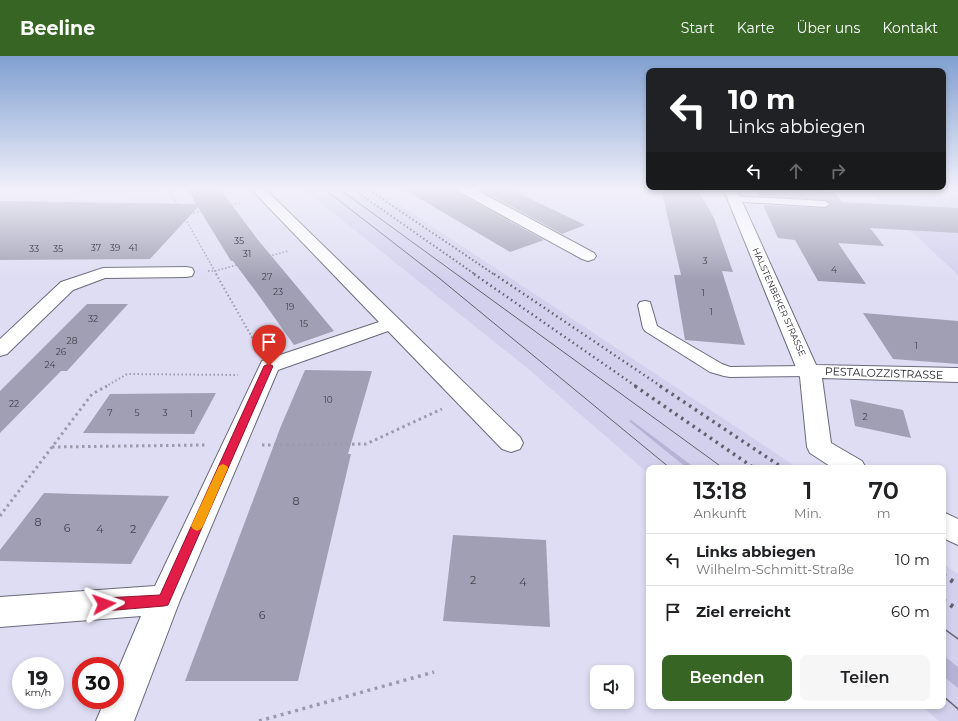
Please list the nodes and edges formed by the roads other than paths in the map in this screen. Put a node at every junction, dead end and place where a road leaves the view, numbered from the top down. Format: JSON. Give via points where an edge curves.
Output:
{"nodes":[{"id":1,"x":287,"y":219,"type":"edge"},
{"id":2,"x":520,"y":219,"type":"edge"},
{"id":3,"x":742,"y":219,"type":"edge"},
{"id":4,"x":588,"y":256,"type":"dead end"},
{"id":5,"x":186,"y":272,"type":"road end"},
{"id":6,"x":645,"y":305,"type":"dead end"},
{"id":7,"x":391,"y":324,"type":"junction"},
{"id":8,"x":0,"y":350,"type":"edge"},
{"id":9,"x":809,"y":371,"type":"junction"},
{"id":10,"x":958,"y":375,"type":"edge"},
{"id":11,"x":511,"y":444,"type":"dead end"},
{"id":12,"x":848,"y":465,"type":"edge"},
{"id":13,"x":946,"y":526,"type":"edge"},
{"id":14,"x":958,"y":533,"type":"edge"},
{"id":15,"x":164,"y":600,"type":"junction"},
{"id":16,"x":0,"y":612,"type":"edge"},
{"id":17,"x":115,"y":721,"type":"edge"}],
"edges":[{"from":1,"to":7,"type":"street"},
{"from":2,"to":4,"type":"street"},
{"from":3,"to":9,"type":"street","name":"HALSTENBEKER STRASSE"},
{"from":5,"to":8,"type":"street","via":[[103,273],[66,286]]},
{"from":6,"to":9,"type":"lane","via":[[650,328],[716,368],[730,372]]},
{"from":7,"to":11,"type":"street"},
{"from":7,"to":15,"type":"street","via":[[267,371]]},
{"from":9,"to":10,"type":"street","name":"PESTALOZZISTRASSE"},
{"from":9,"to":12,"type":"street","name":"HALSTENBEKER STRASSE","via":[[812,377],[819,447]]},
{"from":13,"to":14,"type":"street"},
{"from":15,"to":16,"type":"street"},
{"from":15,"to":17,"type":"street"}]}
